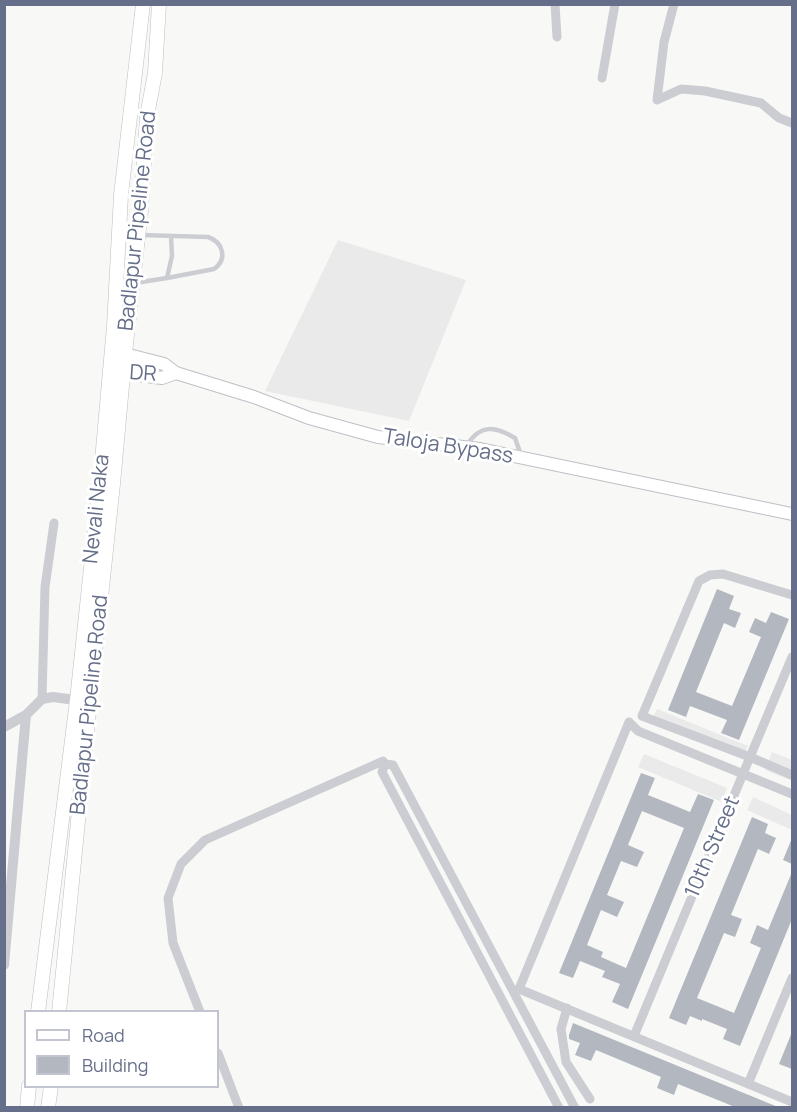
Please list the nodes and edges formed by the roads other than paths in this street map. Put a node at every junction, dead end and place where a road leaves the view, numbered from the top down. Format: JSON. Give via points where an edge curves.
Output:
{"nodes":[{"id":1,"x":143,"y":4,"type":"edge"},
{"id":2,"x":159,"y":4,"type":"edge"},
{"id":3,"x":555,"y":4,"type":"edge"},
{"id":4,"x":615,"y":4,"type":"edge"},
{"id":5,"x":674,"y":4,"type":"edge"},
{"id":6,"x":557,"y":37,"type":"dead end"},
{"id":7,"x":602,"y":78,"type":"dead end"},
{"id":8,"x":130,"y":116,"type":"junction"},
{"id":9,"x":147,"y":116,"type":"junction"},
{"id":10,"x":792,"y":123,"type":"edge"},
{"id":11,"x":138,"y":235,"type":"junction"},
{"id":12,"x":171,"y":236,"type":"junction"},
{"id":13,"x":167,"y":278,"type":"junction"},
{"id":14,"x":133,"y":283,"type":"junction"},
{"id":15,"x":119,"y":352,"type":"junction"},
{"id":16,"x":117,"y":372,"type":"junction"},
{"id":17,"x":176,"y":373,"type":"junction"},
{"id":18,"x":465,"y":447,"type":"junction"},
{"id":19,"x":521,"y":458,"type":"junction"},
{"id":20,"x":792,"y":514,"type":"edge"},
{"id":21,"x":54,"y":523,"type":"dead end"},
{"id":22,"x":792,"y":596,"type":"edge"},
{"id":23,"x":792,"y":657,"type":"edge"},
{"id":24,"x":42,"y":699,"type":"junction"},
{"id":25,"x":83,"y":701,"type":"junction"},
{"id":26,"x":26,"y":715,"type":"junction"},
{"id":27,"x":642,"y":716,"type":"junction"},
{"id":28,"x":629,"y":722,"type":"junction"},
{"id":29,"x":4,"y":727,"type":"edge"},
{"id":30,"x":750,"y":757,"type":"junction"},
{"id":31,"x":385,"y":764,"type":"junction"},
{"id":32,"x":743,"y":774,"type":"junction"},
{"id":33,"x":792,"y":775,"type":"edge"},
{"id":34,"x":792,"y":795,"type":"edge"},
{"id":35,"x":4,"y":965,"type":"edge"},
{"id":36,"x":792,"y":978,"type":"edge"},
{"id":37,"x":567,"y":1008,"type":"junction"},
{"id":38,"x":38,"y":1010,"type":"edge"},
{"id":39,"x":59,"y":1010,"type":"edge"},
{"id":40,"x":201,"y":1010,"type":"edge"},
{"id":41,"x":634,"y":1036,"type":"junction"},
{"id":42,"x":219,"y":1056,"type":"edge"},
{"id":43,"x":748,"y":1084,"type":"junction"},
{"id":44,"x":29,"y":1088,"type":"edge"},
{"id":45,"x":51,"y":1088,"type":"edge"},
{"id":46,"x":590,"y":1099,"type":"dead end"},
{"id":47,"x":792,"y":1102,"type":"edge"},
{"id":48,"x":27,"y":1107,"type":"edge"},
{"id":49,"x":48,"y":1107,"type":"edge"},
{"id":50,"x":239,"y":1107,"type":"edge"},
{"id":51,"x":559,"y":1107,"type":"edge"},
{"id":52,"x":575,"y":1107,"type":"edge"}],
"edges":[{"from":1,"to":8,"type":"main road","name":"Nevali Naka"},
{"from":2,"to":9,"type":"main road","name":"Badlapur Pipeline Road","via":[[155,73]]},
{"from":3,"to":6,"type":"street"},
{"from":4,"to":7,"type":"street"},
{"from":5,"to":10,"type":"street","via":[[664,42],[657,100],[681,90],[705,91],[761,103]]},
{"from":8,"to":9,"type":"main road"},
{"from":8,"to":15,"type":"main road","name":"Nevali Naka","via":[[121,195]]},
{"from":9,"to":11,"type":"main road","name":"Badlapur Pipeline Road"},
{"from":11,"to":12,"type":"lane"},
{"from":11,"to":14,"type":"main road","name":"Badlapur Pipeline Road"},
{"from":12,"to":13,"type":"lane"},
{"from":12,"to":13,"type":"lane","via":[[214,239],[221,245],[222,255],[214,269]]},
{"from":13,"to":14,"type":"lane"},
{"from":14,"to":15,"type":"main road","name":"Badlapur Pipeline Road"},
{"from":15,"to":16,"type":"main road","name":"Nevali Naka"},
{"from":15,"to":17,"type":"main road","name":"Taloja Bypass","via":[[164,364]]},
{"from":16,"to":17,"type":"main road","name":"DR","via":[[162,378]]},
{"from":16,"to":25,"type":"main road","name":"Nevali Naka","via":[[100,483]]},
{"from":17,"to":18,"type":"main road","name":"Taloja Bypass","via":[[378,437]]},
{"from":18,"to":19,"type":"main road","name":"Taloja Bypass"},
{"from":18,"to":19,"type":"lane","via":[[483,429],[496,429],[515,438]]},
{"from":19,"to":20,"type":"main road","name":"Taloja Bypass"},
{"from":21,"to":24,"type":"street","via":[[45,587]]},
{"from":22,"to":27,"type":"street","via":[[723,574],[699,581]]},
{"from":23,"to":30,"type":"street","name":"10th Street"},
{"from":24,"to":25,"type":"street"},
{"from":24,"to":26,"type":"street"},
{"from":25,"to":38,"type":"main road","name":"Nevali Naka"},
{"from":25,"to":39,"type":"main road","name":"Badlapur Pipeline Road"},
{"from":26,"to":29,"type":"street"},
{"from":26,"to":35,"type":"street"},
{"from":27,"to":28,"type":"street"},
{"from":27,"to":30,"type":"street"},
{"from":28,"to":32,"type":"street","via":[[638,731]]},
{"from":28,"to":37,"type":"street","via":[[519,989]]},
{"from":30,"to":32,"type":"street","name":"10th Street"},
{"from":30,"to":33,"type":"street"},
{"from":31,"to":40,"type":"street","via":[[383,761],[205,840],[181,864],[168,898],[173,943]]},
{"from":31,"to":51,"type":"street","via":[[382,772]]},
{"from":31,"to":52,"type":"street","via":[[393,765]]},
{"from":32,"to":34,"type":"street"},
{"from":32,"to":41,"type":"street","name":"10th Street"},
{"from":36,"to":43,"type":"street"},
{"from":37,"to":41,"type":"street"},
{"from":37,"to":46,"type":"street","via":[[561,1029],[566,1062]]},
{"from":41,"to":43,"type":"street"},
{"from":42,"to":50,"type":"street"},
{"from":43,"to":47,"type":"street"},
{"from":44,"to":48,"type":"main road"},
{"from":45,"to":49,"type":"main road"}]}
